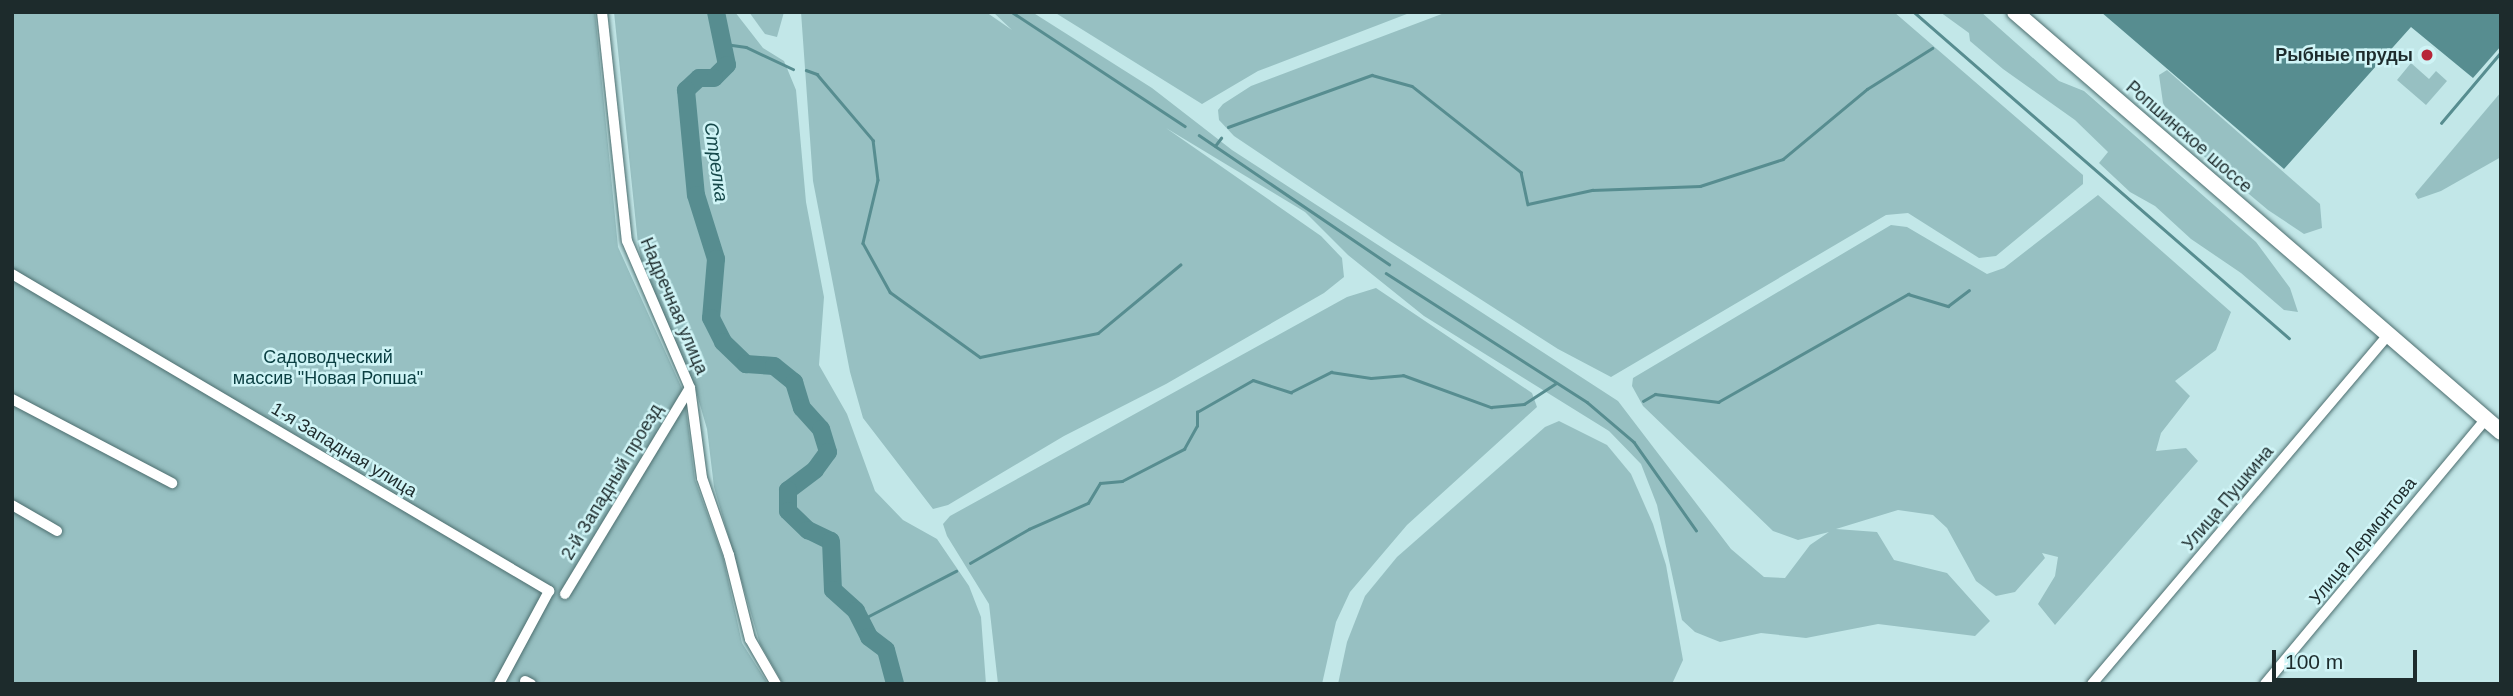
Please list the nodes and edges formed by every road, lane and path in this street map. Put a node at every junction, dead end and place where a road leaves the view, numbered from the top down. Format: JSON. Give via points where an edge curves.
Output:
{"nodes":[{"id":1,"x":602,"y":12,"type":"edge"},
{"id":2,"x":2015,"y":12,"type":"edge"},
{"id":3,"x":12,"y":274,"type":"edge"},
{"id":4,"x":2389,"y":334,"type":"junction"},
{"id":5,"x":690,"y":388,"type":"junction"},
{"id":6,"x":12,"y":399,"type":"edge"},
{"id":7,"x":2486,"y":419,"type":"junction"},
{"id":8,"x":2501,"y":432,"type":"edge"},
{"id":9,"x":172,"y":482,"type":"dead end"},
{"id":10,"x":12,"y":505,"type":"edge"},
{"id":11,"x":57,"y":531,"type":"dead end"},
{"id":12,"x":565,"y":594,"type":"dead end"},
{"id":13,"x":499,"y":684,"type":"edge"},
{"id":14,"x":776,"y":684,"type":"edge"},
{"id":15,"x":2092,"y":684,"type":"edge"},
{"id":16,"x":2265,"y":684,"type":"edge"}],
"edges":[{"from":1,"to":5,"type":"street","name":"Надречная улица","via":[[626,241]]},
{"from":2,"to":4,"type":"main road","name":"Ропшинское шоссе"},
{"from":3,"to":13,"type":"street","name":"1-я Западная улица","via":[[549,591]]},
{"from":4,"to":7,"type":"main road","name":"Ропшинское шоссе"},
{"from":4,"to":15,"type":"street","name":"Улица Пушкина"},
{"from":5,"to":12,"type":"street","name":"2-й Западный проезд"},
{"from":5,"to":14,"type":"street","name":"Надречная улица","via":[[702,478],[729,555],[750,639]]},
{"from":6,"to":9,"type":"street"},
{"from":7,"to":8,"type":"main road","name":"Ропшинское шоссе"},
{"from":7,"to":16,"type":"street","name":"Улица Лермонтова"},
{"from":10,"to":11,"type":"street"}]}
